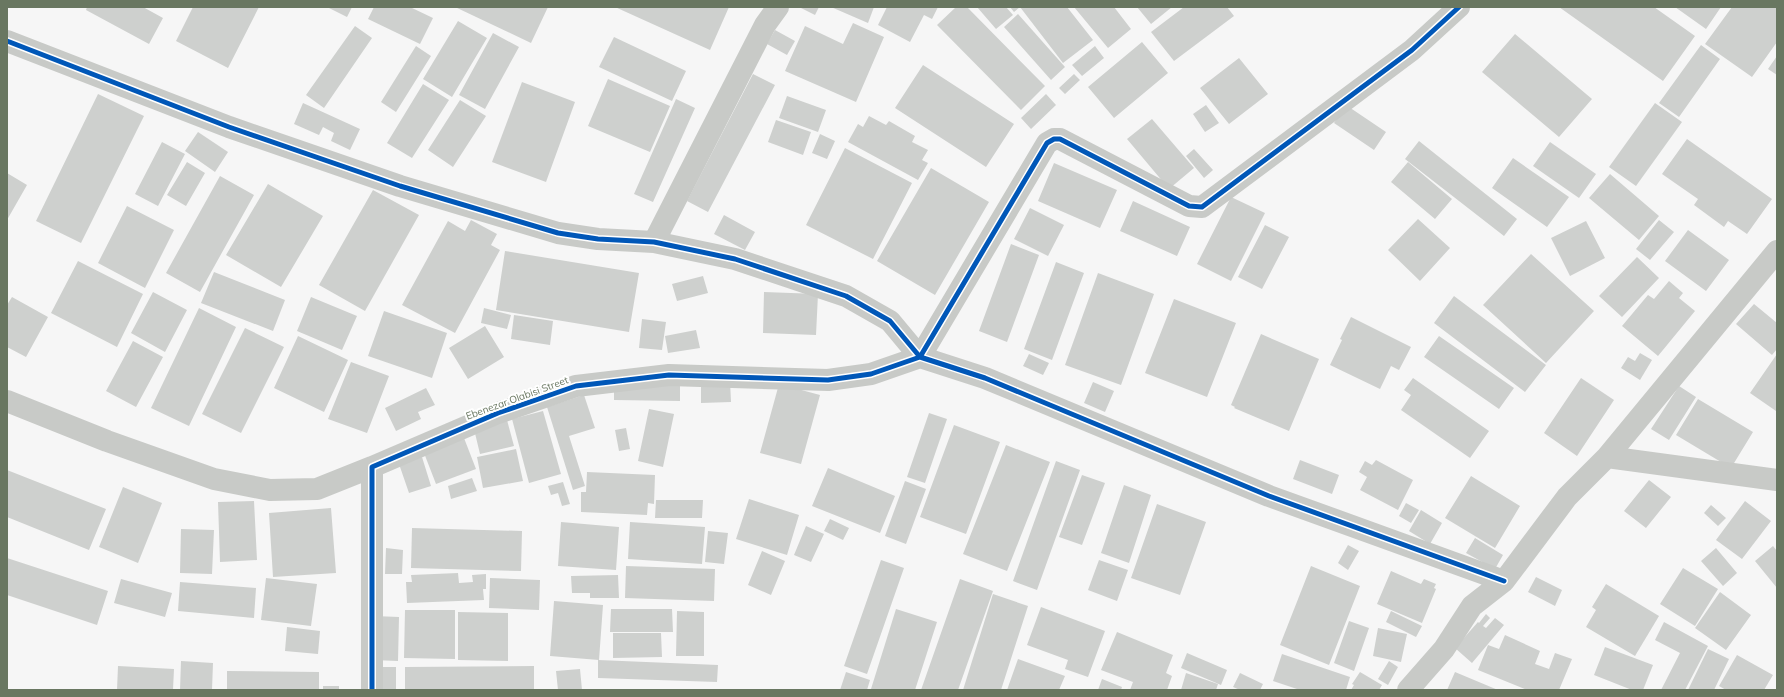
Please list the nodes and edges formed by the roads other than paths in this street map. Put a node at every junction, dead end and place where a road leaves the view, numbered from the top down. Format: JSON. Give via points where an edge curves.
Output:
{"nodes":[{"id":1,"x":778,"y":7,"type":"edge"},
{"id":2,"x":1460,"y":7,"type":"edge"},
{"id":3,"x":7,"y":41,"type":"edge"},
{"id":4,"x":654,"y":242,"type":"junction"},
{"id":5,"x":1777,"y":251,"type":"edge"},
{"id":6,"x":920,"y":357,"type":"junction"},
{"id":7,"x":7,"y":401,"type":"edge"},
{"id":8,"x":1607,"y":456,"type":"junction"},
{"id":9,"x":372,"y":467,"type":"junction"},
{"id":10,"x":1777,"y":480,"type":"edge"},
{"id":11,"x":1504,"y":582,"type":"junction"},
{"id":12,"x":372,"y":690,"type":"edge"},
{"id":13,"x":1408,"y":690,"type":"edge"}],
"edges":[{"from":1,"to":4,"type":"street","via":[[765,26]]},
{"from":2,"to":6,"type":"street","via":[[1412,50],[1202,207],[1189,206],[1060,139],[1047,143]]},
{"from":3,"to":4,"type":"street","via":[[229,127],[400,186],[558,233],[598,239]]},
{"from":4,"to":6,"type":"street","via":[[735,259],[846,296],[890,321]]},
{"from":5,"to":8,"type":"street"},
{"from":6,"to":9,"type":"street","name":"Ebenezar Olabisi Street","via":[[871,374],[828,380],[669,375],[576,386],[498,413]]},
{"from":6,"to":11,"type":"street","via":[[985,378],[1269,496]]},
{"from":7,"to":9,"type":"street","name":"Ebenezar Olabisi Street","via":[[107,441],[214,479],[270,490],[317,488]]},
{"from":8,"to":10,"type":"street"},
{"from":8,"to":11,"type":"street","via":[[1567,497]]},
{"from":9,"to":12,"type":"street"},
{"from":11,"to":13,"type":"street","via":[[1472,606],[1444,649]]}]}
